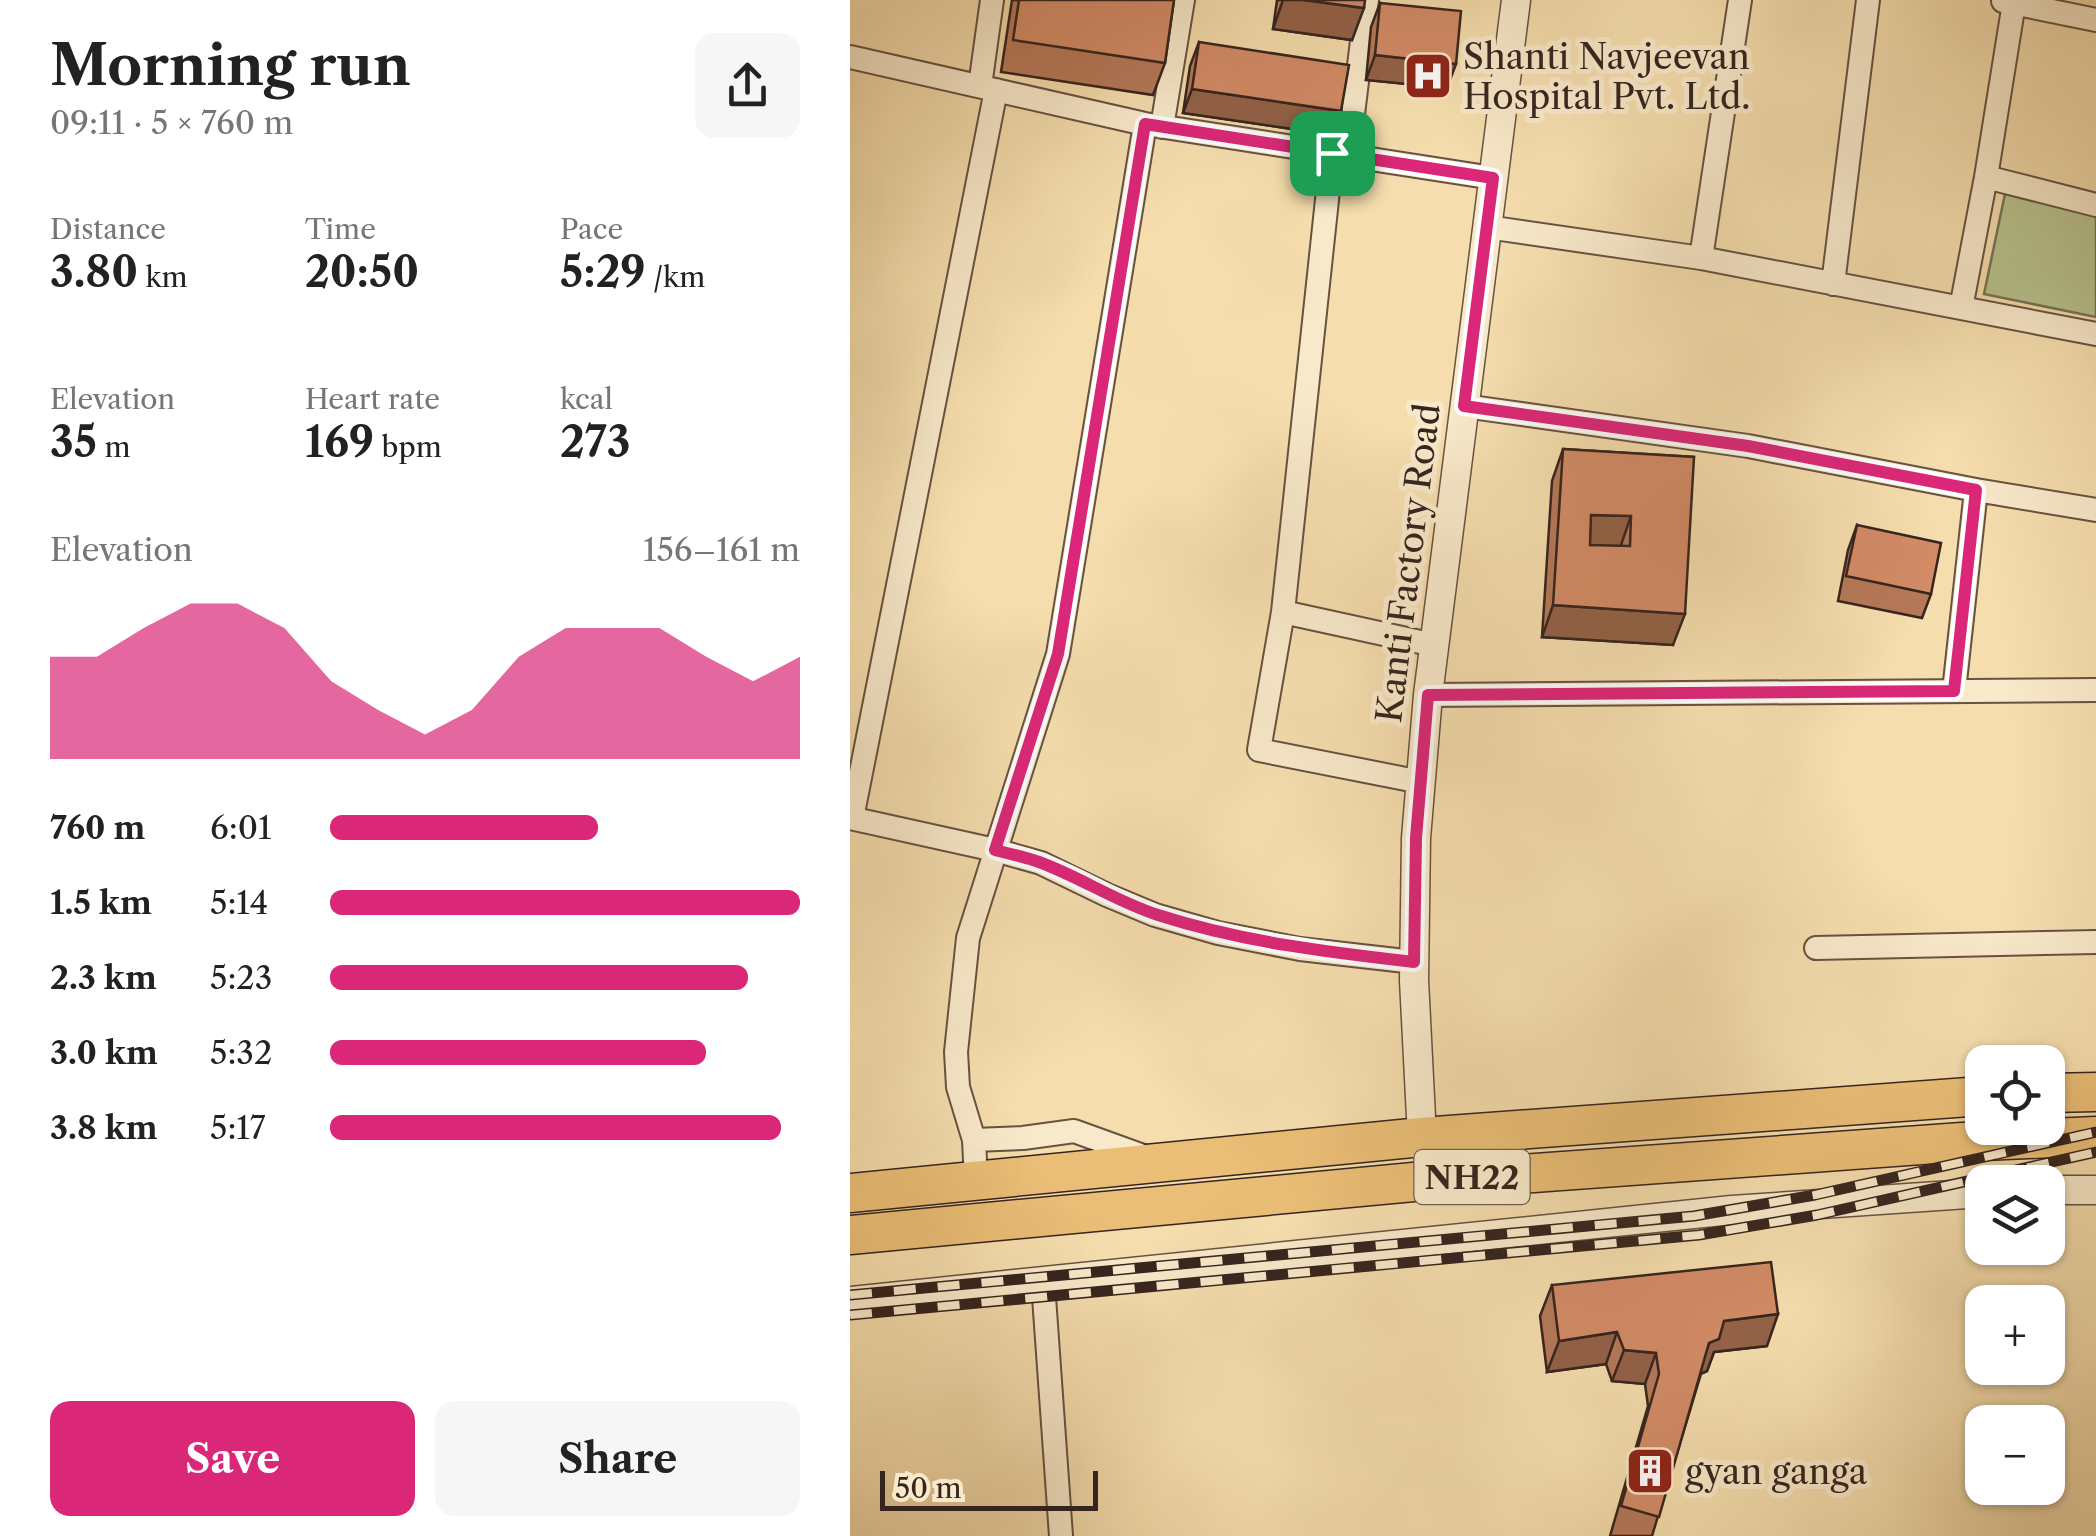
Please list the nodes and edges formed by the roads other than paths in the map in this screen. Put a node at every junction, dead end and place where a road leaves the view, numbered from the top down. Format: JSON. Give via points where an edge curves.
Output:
{"nodes":[{"id":1,"x":992,"y":0,"type":"edge"},
{"id":2,"x":1182,"y":0,"type":"edge"},
{"id":3,"x":1367,"y":0,"type":"edge"},
{"id":4,"x":1516,"y":0,"type":"edge"},
{"id":5,"x":1740,"y":0,"type":"edge"},
{"id":6,"x":1868,"y":0,"type":"edge"},
{"id":7,"x":2007,"y":2,"type":"edge"},
{"id":8,"x":2096,"y":20,"type":"edge"},
{"id":9,"x":850,"y":57,"type":"edge"},
{"id":10,"x":988,"y":88,"type":"junction"},
{"id":11,"x":1154,"y":126,"type":"junction"},
{"id":12,"x":1340,"y":154,"type":"junction"},
{"id":13,"x":1986,"y":177,"type":"junction"},
{"id":14,"x":1493,"y":178,"type":"junction"},
{"id":15,"x":2096,"y":205,"type":"edge"},
{"id":16,"x":1487,"y":227,"type":"junction"},
{"id":17,"x":1701,"y":258,"type":"junction"},
{"id":18,"x":1833,"y":284,"type":"junction"},
{"id":19,"x":1961,"y":308,"type":"junction"},
{"id":20,"x":2096,"y":334,"type":"edge"},
{"id":21,"x":1464,"y":406,"type":"junction"},
{"id":22,"x":1976,"y":490,"type":"junction"},
{"id":23,"x":2096,"y":510,"type":"edge"},
{"id":24,"x":1284,"y":612,"type":"junction"},
{"id":25,"x":1434,"y":645,"type":"junction"},
{"id":26,"x":2096,"y":690,"type":"edge"},
{"id":27,"x":1954,"y":691,"type":"junction"},
{"id":28,"x":1428,"y":695,"type":"junction"},
{"id":29,"x":1421,"y":782,"type":"junction"},
{"id":30,"x":851,"y":818,"type":"edge"},
{"id":31,"x":995,"y":850,"type":"junction"},
{"id":32,"x":2096,"y":942,"type":"edge"},
{"id":33,"x":1816,"y":948,"type":"dead end"},
{"id":34,"x":1414,"y":962,"type":"junction"},
{"id":35,"x":2096,"y":1092,"type":"edge"},
{"id":36,"x":2065,"y":1093,"type":"edge"},
{"id":37,"x":1965,"y":1097,"type":"edge"},
{"id":38,"x":2096,"y":1136,"type":"edge"},
{"id":39,"x":1422,"y":1137,"type":"junction"},
{"id":40,"x":974,"y":1140,"type":"junction"},
{"id":41,"x":1164,"y":1163,"type":"junction"},
{"id":42,"x":976,"y":1181,"type":"junction"},
{"id":43,"x":2065,"y":1190,"type":"edge"},
{"id":44,"x":2096,"y":1190,"type":"edge"},
{"id":45,"x":850,"y":1192,"type":"edge"},
{"id":46,"x":1965,"y":1195,"type":"edge"},
{"id":47,"x":850,"y":1235,"type":"edge"},
{"id":48,"x":1043,"y":1283,"type":"junction"},
{"id":49,"x":850,"y":1301,"type":"edge"},
{"id":50,"x":1062,"y":1536,"type":"edge"}],
"edges":[{"from":1,"to":10,"type":"street"},
{"from":2,"to":11,"type":"street"},
{"from":3,"to":12,"type":"street"},
{"from":4,"to":14,"type":"street","name":"Kanti Factory Road"},
{"from":5,"to":17,"type":"street"},
{"from":6,"to":18,"type":"street"},
{"from":7,"to":8,"type":"street"},
{"from":7,"to":13,"type":"street"},
{"from":9,"to":10,"type":"street"},
{"from":10,"to":11,"type":"street"},
{"from":10,"to":30,"type":"street"},
{"from":11,"to":12,"type":"street"},
{"from":11,"to":31,"type":"street","via":[[1058,654]]},
{"from":12,"to":14,"type":"street"},
{"from":12,"to":24,"type":"street"},
{"from":13,"to":15,"type":"street"},
{"from":13,"to":19,"type":"street"},
{"from":14,"to":16,"type":"street","name":"Kanti Factory Road"},
{"from":16,"to":17,"type":"street"},
{"from":16,"to":21,"type":"street","name":"Kanti Factory Road"},
{"from":17,"to":18,"type":"street"},
{"from":18,"to":19,"type":"street"},
{"from":19,"to":20,"type":"street"},
{"from":21,"to":22,"type":"street","via":[[1748,446]]},
{"from":21,"to":25,"type":"street","name":"Kanti Factory Road"},
{"from":22,"to":23,"type":"street"},
{"from":22,"to":27,"type":"street"},
{"from":24,"to":25,"type":"street"},
{"from":24,"to":29,"type":"street","via":[[1260,750]]},
{"from":25,"to":28,"type":"street","name":"Kanti Factory Road"},
{"from":26,"to":27,"type":"street"},
{"from":27,"to":28,"type":"street"},
{"from":28,"to":29,"type":"street","name":"Kanti Factory Road"},
{"from":29,"to":34,"type":"street","name":"Kanti Factory Road"},
{"from":30,"to":31,"type":"street"},
{"from":31,"to":34,"type":"street","via":[[1218,933]]},
{"from":31,"to":40,"type":"street","via":[[968,938],[956,1052],[958,1087]]},
{"from":32,"to":33,"type":"street"},
{"from":34,"to":39,"type":"street","name":"Kanti Factory Road"},
{"from":35,"to":36,"type":"highway"},
{"from":37,"to":39,"type":"highway","number":"NH22"},
{"from":38,"to":47,"type":"highway","number":"NH22","via":[[1424,1181]]},
{"from":39,"to":41,"type":"highway","number":"NH22"},
{"from":40,"to":41,"type":"street","via":[[1074,1132]]},
{"from":40,"to":42,"type":"street"},
{"from":41,"to":42,"type":"highway","number":"NH22"},
{"from":42,"to":45,"type":"highway","number":"NH22"},
{"from":43,"to":44,"type":"street"},
{"from":46,"to":48,"type":"street","via":[[1732,1210]]},
{"from":48,"to":49,"type":"street"},
{"from":48,"to":50,"type":"street"}]}
